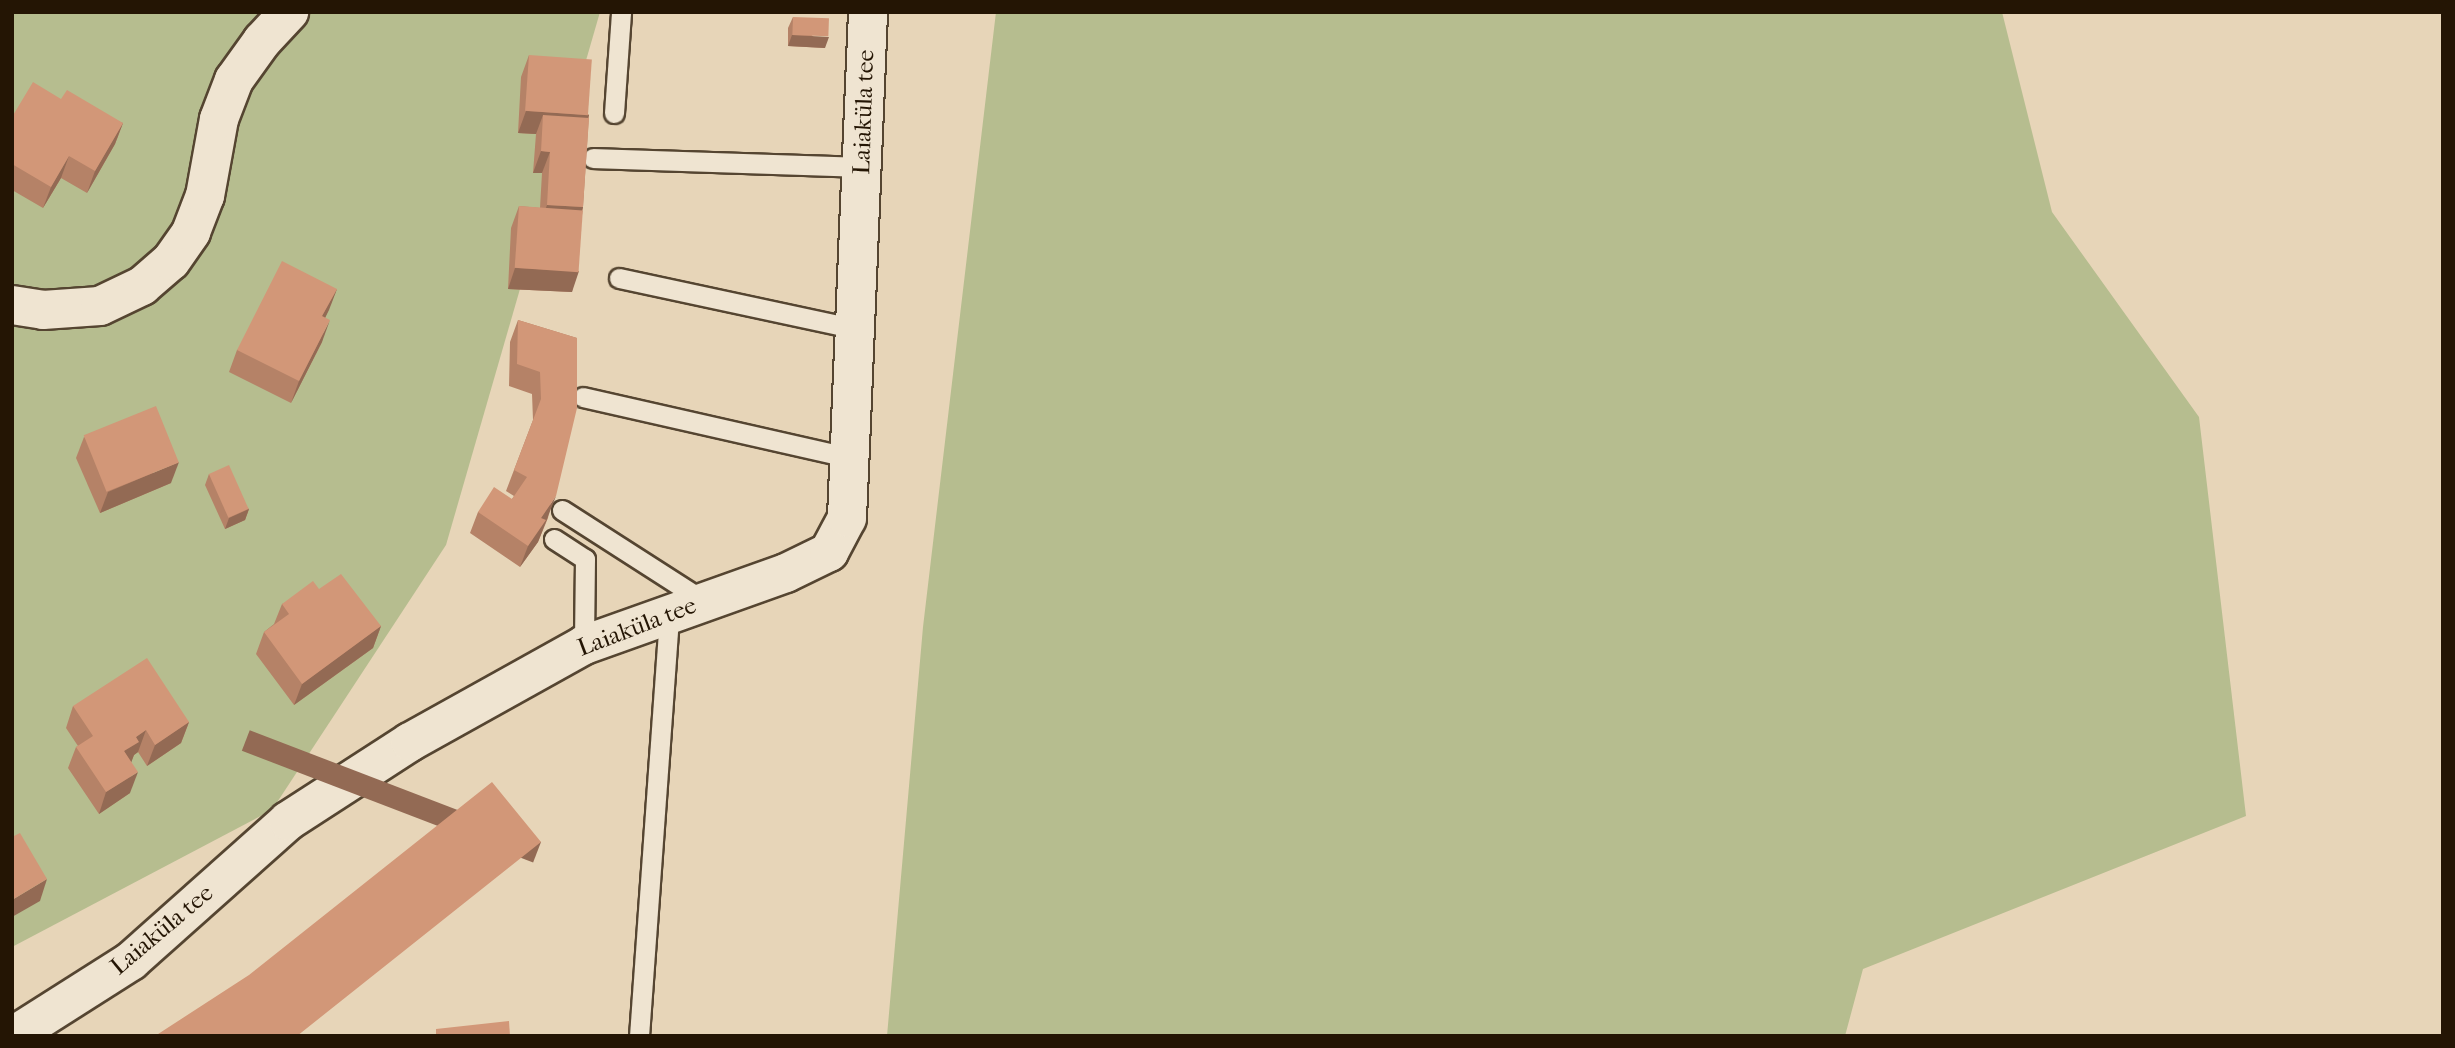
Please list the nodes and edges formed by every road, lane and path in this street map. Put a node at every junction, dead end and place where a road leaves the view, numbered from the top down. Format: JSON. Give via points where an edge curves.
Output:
{"nodes":[{"id":1,"x":289,"y":12,"type":"edge"},
{"id":2,"x":621,"y":12,"type":"edge"},
{"id":3,"x":868,"y":12,"type":"edge"},
{"id":4,"x":614,"y":113,"type":"dead end"},
{"id":5,"x":593,"y":158,"type":"dead end"},
{"id":6,"x":862,"y":167,"type":"junction"},
{"id":7,"x":619,"y":278,"type":"dead end"},
{"id":8,"x":12,"y":304,"type":"edge"},
{"id":9,"x":856,"y":330,"type":"junction"},
{"id":10,"x":583,"y":397,"type":"dead end"},
{"id":11,"x":851,"y":458,"type":"junction"},
{"id":12,"x":562,"y":510,"type":"dead end"},
{"id":13,"x":554,"y":539,"type":"dead end"},
{"id":14,"x":704,"y":601,"type":"junction"},
{"id":15,"x":669,"y":615,"type":"junction"},
{"id":16,"x":584,"y":645,"type":"junction"},
{"id":17,"x":13,"y":1036,"type":"edge"},
{"id":18,"x":639,"y":1036,"type":"edge"}],
"edges":[{"from":1,"to":8,"type":"street","via":[[234,80],[219,119],[205,196],[191,232],[171,261],[142,286],[100,306],[43,310]]},
{"from":2,"to":4,"type":"lane"},
{"from":3,"to":6,"type":"street","name":"Laiaküla tee"},
{"from":5,"to":6,"type":"lane"},
{"from":6,"to":9,"type":"street","name":"Laiaküla tee"},
{"from":7,"to":9,"type":"lane"},
{"from":9,"to":11,"type":"street","name":"Laiaküla tee"},
{"from":10,"to":11,"type":"lane"},
{"from":11,"to":14,"type":"street","name":"Laiaküla tee","via":[[847,518],[829,552],[786,573]]},
{"from":12,"to":14,"type":"lane"},
{"from":13,"to":16,"type":"lane","via":[[585,559]]},
{"from":14,"to":15,"type":"street","name":"Laiaküla tee"},
{"from":15,"to":16,"type":"street","name":"Laiaküla tee"},
{"from":15,"to":18,"type":"lane"},
{"from":16,"to":17,"type":"street","name":"Laiaküla tee","via":[[410,742],[288,821],[131,961]]}]}
